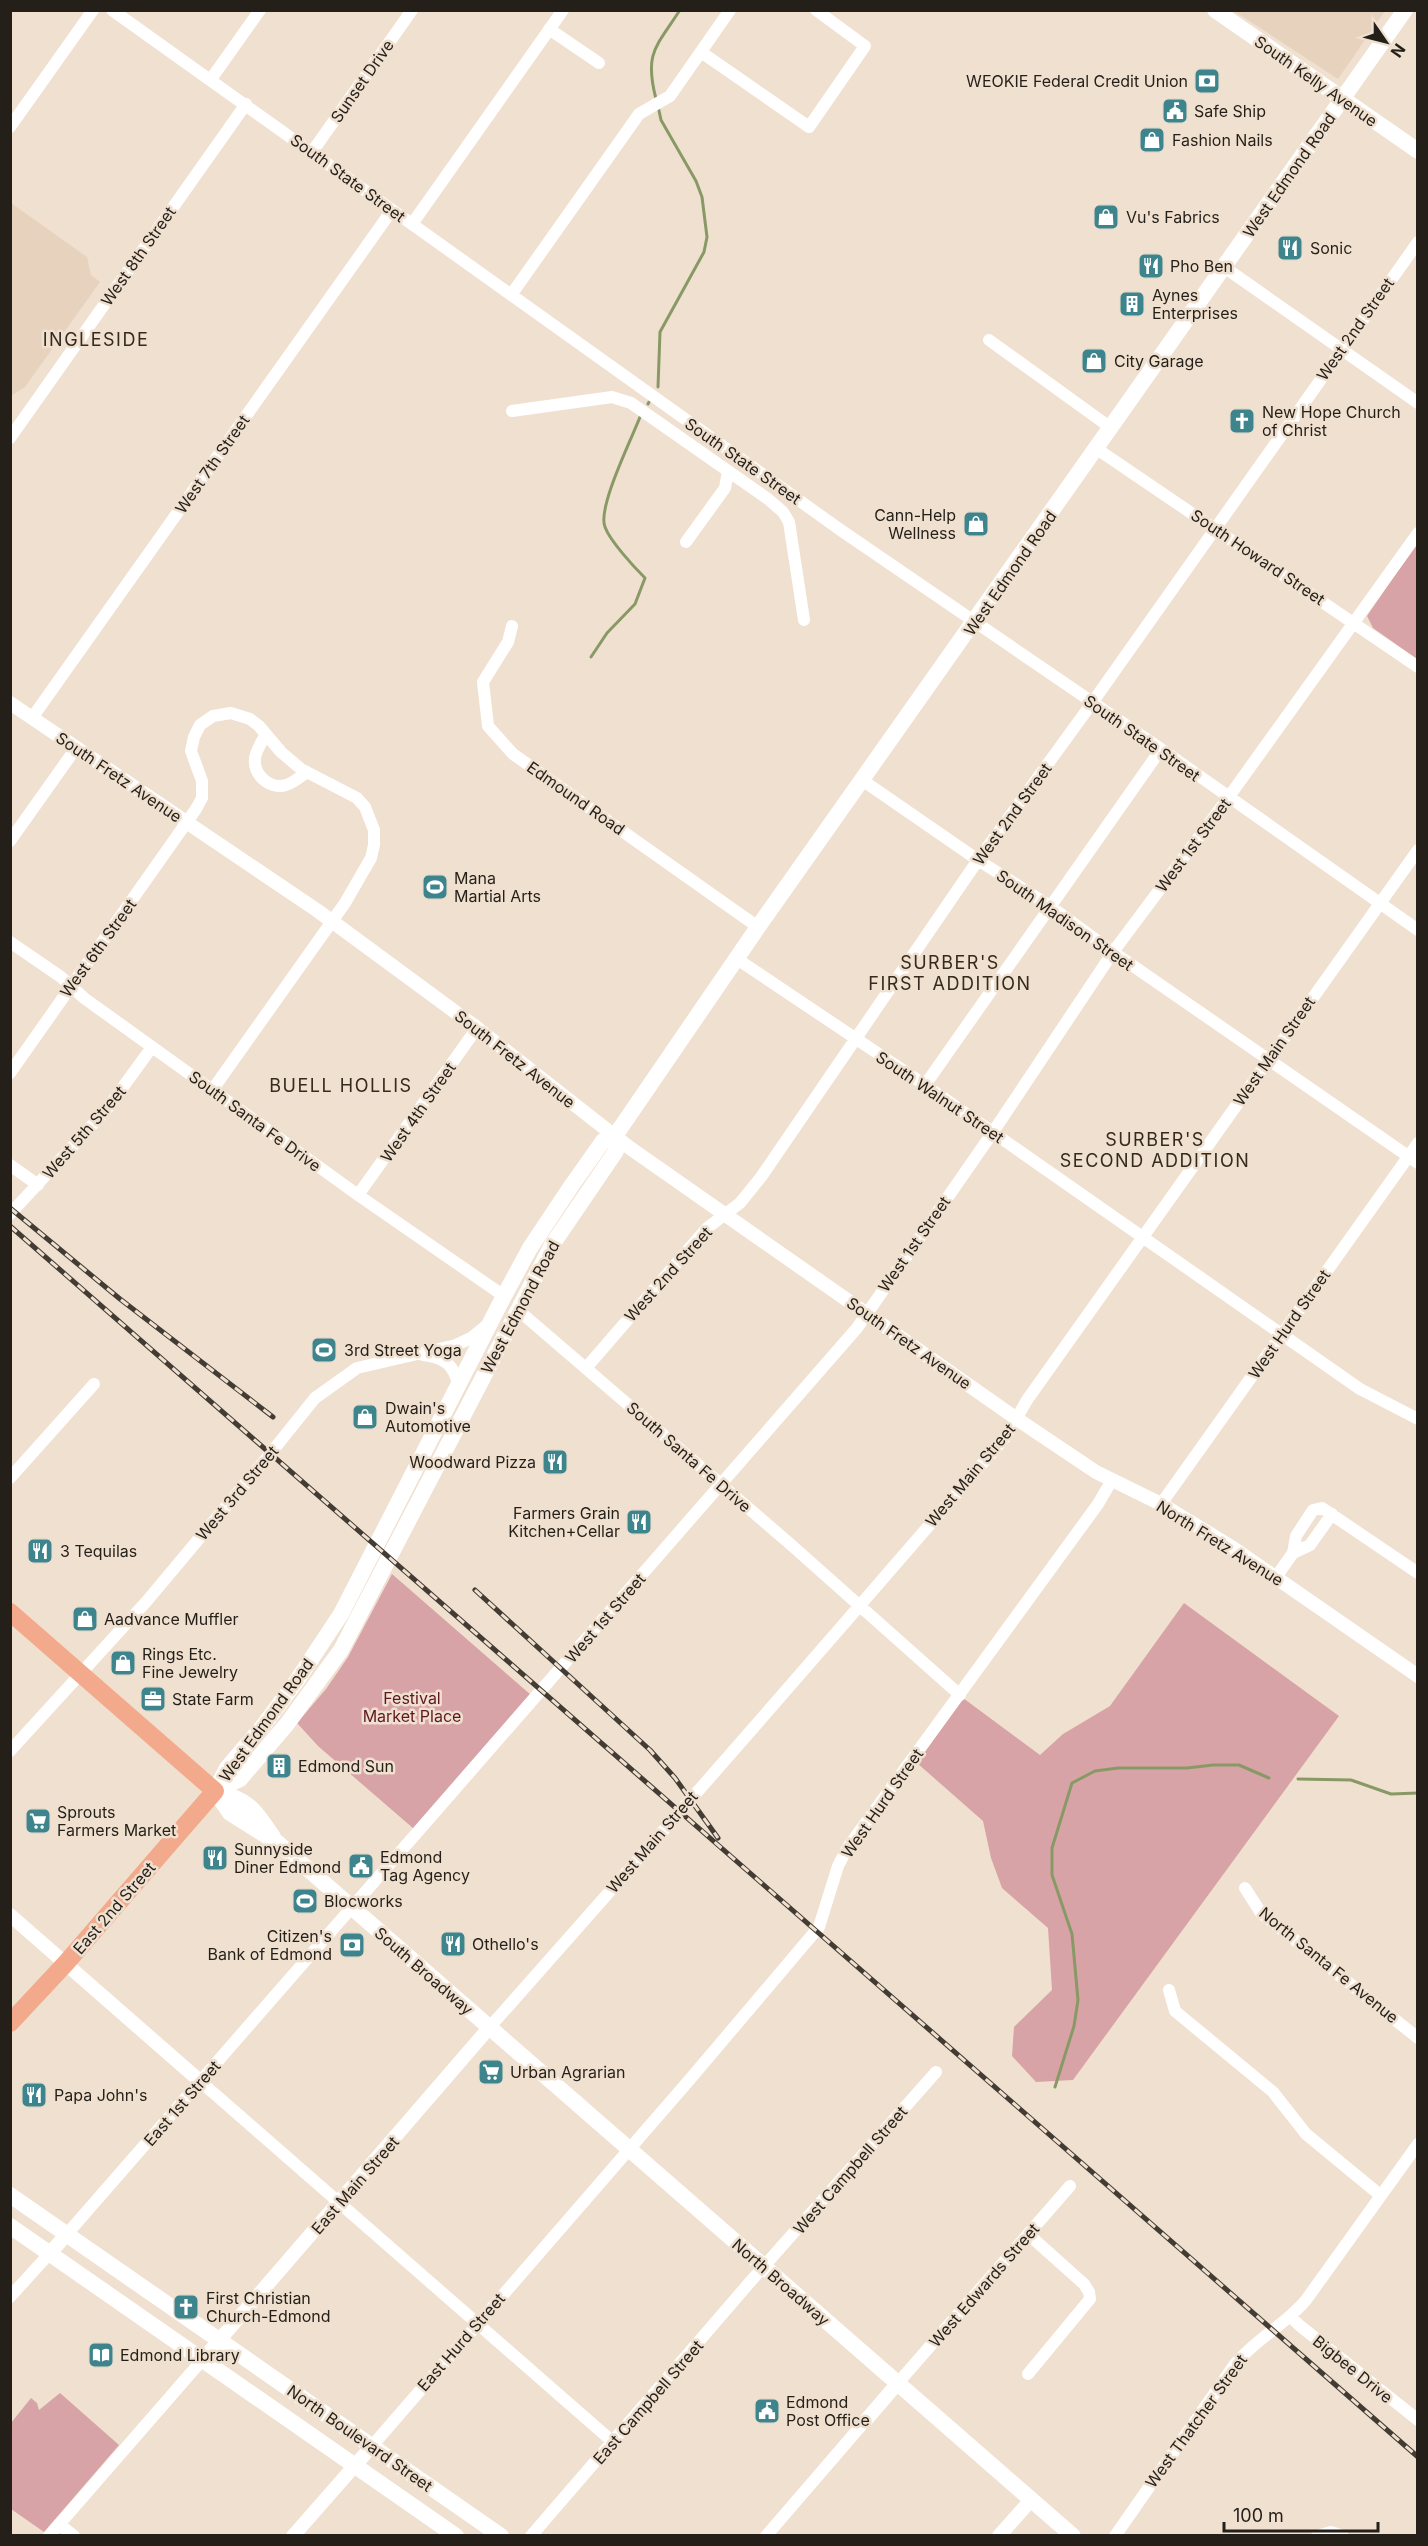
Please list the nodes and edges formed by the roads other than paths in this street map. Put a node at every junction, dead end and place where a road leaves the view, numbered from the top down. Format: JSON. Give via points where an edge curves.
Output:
{"nodes":[{"id":1,"x":93,"y":10,"type":"edge"},
{"id":2,"x":112,"y":10,"type":"edge"},
{"id":3,"x":260,"y":10,"type":"edge"},
{"id":4,"x":412,"y":10,"type":"edge"},
{"id":5,"x":563,"y":10,"type":"edge"},
{"id":6,"x":730,"y":10,"type":"edge"},
{"id":7,"x":816,"y":10,"type":"edge"},
{"id":8,"x":1215,"y":10,"type":"edge"},
{"id":9,"x":1405,"y":10,"type":"edge"},
{"id":10,"x":549,"y":29,"type":"junction"},
{"id":11,"x":701,"y":52,"type":"junction"},
{"id":12,"x":599,"y":63,"type":"dead end"},
{"id":13,"x":212,"y":80,"type":"junction"},
{"id":14,"x":1343,"y":100,"type":"junction"},
{"id":15,"x":246,"y":104,"type":"junction"},
{"id":16,"x":10,"y":127,"type":"edge"},
{"id":17,"x":1418,"y":151,"type":"edge"},
{"id":18,"x":312,"y":152,"type":"junction"},
{"id":19,"x":392,"y":210,"type":"junction"},
{"id":20,"x":412,"y":224,"type":"junction"},
{"id":21,"x":1418,"y":242,"type":"edge"},
{"id":22,"x":1224,"y":267,"type":"junction"},
{"id":23,"x":511,"y":295,"type":"junction"},
{"id":24,"x":989,"y":340,"type":"dead end"},
{"id":25,"x":1340,"y":350,"type":"junction"},
{"id":26,"x":1418,"y":403,"type":"edge"},
{"id":27,"x":512,"y":411,"type":"dead end"},
{"id":28,"x":681,"y":417,"type":"junction"},
{"id":29,"x":1111,"y":428,"type":"junction"},
{"id":30,"x":673,"y":433,"type":"junction"},
{"id":31,"x":10,"y":438,"type":"edge"},
{"id":32,"x":1096,"y":448,"type":"junction"},
{"id":33,"x":728,"y":471,"type":"junction"},
{"id":34,"x":1215,"y":528,"type":"junction"},
{"id":35,"x":1418,"y":533,"type":"edge"},
{"id":36,"x":686,"y":542,"type":"dead end"},
{"id":37,"x":804,"y":620,"type":"dead end"},
{"id":38,"x":976,"y":621,"type":"junction"},
{"id":39,"x":1354,"y":622,"type":"junction"},
{"id":40,"x":512,"y":626,"type":"dead end"},
{"id":41,"x":1418,"y":667,"type":"edge"},
{"id":42,"x":10,"y":703,"type":"edge"},
{"id":43,"x":1092,"y":703,"type":"junction"},
{"id":44,"x":32,"y":718,"type":"junction"},
{"id":45,"x":265,"y":736,"type":"junction"},
{"id":46,"x":76,"y":748,"type":"junction"},
{"id":47,"x":1161,"y":749,"type":"junction"},
{"id":48,"x":307,"y":772,"type":"junction"},
{"id":49,"x":862,"y":780,"type":"junction"},
{"id":50,"x":1228,"y":798,"type":"junction"},
{"id":51,"x":188,"y":823,"type":"junction"},
{"id":52,"x":10,"y":841,"type":"edge"},
{"id":53,"x":1418,"y":850,"type":"edge"},
{"id":54,"x":978,"y":860,"type":"junction"},
{"id":55,"x":1379,"y":904,"type":"junction"},
{"id":56,"x":1050,"y":906,"type":"junction"},
{"id":57,"x":330,"y":922,"type":"junction"},
{"id":58,"x":759,"y":927,"type":"junction"},
{"id":59,"x":1418,"y":930,"type":"edge"},
{"id":60,"x":10,"y":942,"type":"edge"},
{"id":61,"x":1113,"y":952,"type":"junction"},
{"id":62,"x":737,"y":959,"type":"junction"},
{"id":63,"x":71,"y":986,"type":"junction"},
{"id":64,"x":477,"y":1028,"type":"junction"},
{"id":65,"x":855,"y":1039,"type":"junction"},
{"id":66,"x":152,"y":1047,"type":"junction"},
{"id":67,"x":1268,"y":1059,"type":"junction"},
{"id":68,"x":10,"y":1073,"type":"edge"},
{"id":69,"x":925,"y":1085,"type":"junction"},
{"id":70,"x":213,"y":1089,"type":"junction"},
{"id":71,"x":993,"y":1132,"type":"junction"},
{"id":72,"x":615,"y":1136,"type":"junction"},
{"id":73,"x":1418,"y":1143,"type":"edge"},
{"id":74,"x":1413,"y":1160,"type":"edge"},
{"id":75,"x":10,"y":1165,"type":"edge"},
{"id":76,"x":38,"y":1185,"type":"junction"},
{"id":77,"x":358,"y":1195,"type":"junction"},
{"id":78,"x":10,"y":1214,"type":"edge"},
{"id":79,"x":725,"y":1214,"type":"junction"},
{"id":80,"x":1142,"y":1236,"type":"junction"},
{"id":81,"x":504,"y":1296,"type":"junction"},
{"id":82,"x":518,"y":1310,"type":"junction"},
{"id":83,"x":866,"y":1313,"type":"junction"},
{"id":84,"x":494,"y":1316,"type":"junction"},
{"id":85,"x":1282,"y":1334,"type":"junction"},
{"id":86,"x":419,"y":1354,"type":"junction"},
{"id":87,"x":586,"y":1368,"type":"junction"},
{"id":88,"x":94,"y":1384,"type":"dead end"},
{"id":89,"x":458,"y":1386,"type":"junction"},
{"id":90,"x":1017,"y":1419,"type":"junction"},
{"id":91,"x":1418,"y":1419,"type":"edge"},
{"id":92,"x":10,"y":1478,"type":"edge"},
{"id":93,"x":1113,"y":1480,"type":"junction"},
{"id":94,"x":722,"y":1485,"type":"junction"},
{"id":95,"x":1161,"y":1504,"type":"junction"},
{"id":96,"x":1332,"y":1514,"type":"junction"},
{"id":97,"x":1293,"y":1553,"type":"junction"},
{"id":98,"x":1418,"y":1574,"type":"edge"},
{"id":99,"x":1276,"y":1577,"type":"junction"},
{"id":100,"x":860,"y":1605,"type":"junction"},
{"id":101,"x":10,"y":1612,"type":"edge"},
{"id":102,"x":80,"y":1674,"type":"junction"},
{"id":103,"x":1418,"y":1676,"type":"edge"},
{"id":104,"x":960,"y":1695,"type":"junction"},
{"id":105,"x":10,"y":1751,"type":"edge"},
{"id":106,"x":215,"y":1791,"type":"junction"},
{"id":107,"x":1245,"y":1888,"type":"dead end"},
{"id":108,"x":352,"y":1908,"type":"junction"},
{"id":109,"x":10,"y":1915,"type":"edge"},
{"id":110,"x":66,"y":1963,"type":"junction"},
{"id":111,"x":1169,"y":1990,"type":"dead end"},
{"id":112,"x":10,"y":2023,"type":"edge"},
{"id":113,"x":489,"y":2028,"type":"junction"},
{"id":114,"x":1418,"y":2038,"type":"edge"},
{"id":115,"x":936,"y":2072,"type":"dead end"},
{"id":116,"x":201,"y":2082,"type":"junction"},
{"id":117,"x":1418,"y":2144,"type":"edge"},
{"id":118,"x":628,"y":2150,"type":"junction"},
{"id":119,"x":1070,"y":2187,"type":"dead end"},
{"id":120,"x":10,"y":2195,"type":"edge"},
{"id":121,"x":1380,"y":2195,"type":"junction"},
{"id":122,"x":339,"y":2203,"type":"junction"},
{"id":123,"x":10,"y":2226,"type":"edge"},
{"id":124,"x":68,"y":2234,"type":"junction"},
{"id":125,"x":1028,"y":2234,"type":"junction"},
{"id":126,"x":50,"y":2253,"type":"junction"},
{"id":127,"x":764,"y":2268,"type":"junction"},
{"id":128,"x":10,"y":2297,"type":"edge"},
{"id":129,"x":1290,"y":2316,"type":"junction"},
{"id":130,"x":476,"y":2324,"type":"junction"},
{"id":131,"x":219,"y":2340,"type":"junction"},
{"id":132,"x":203,"y":2359,"type":"junction"},
{"id":133,"x":1028,"y":2374,"type":"dead end"},
{"id":134,"x":897,"y":2384,"type":"junction"},
{"id":135,"x":1416,"y":2415,"type":"edge"},
{"id":136,"x":866,"y":2420,"type":"joint"},
{"id":137,"x":613,"y":2442,"type":"junction"},
{"id":138,"x":372,"y":2446,"type":"junction"},
{"id":139,"x":354,"y":2466,"type":"junction"},
{"id":140,"x":1031,"y":2500,"type":"junction"},
{"id":141,"x":59,"y":2524,"type":"junction"},
{"id":142,"x":49,"y":2535,"type":"edge"},
{"id":143,"x":74,"y":2535,"type":"edge"},
{"id":144,"x":293,"y":2535,"type":"edge"},
{"id":145,"x":456,"y":2535,"type":"edge"},
{"id":146,"x":501,"y":2535,"type":"edge"},
{"id":147,"x":531,"y":2535,"type":"edge"},
{"id":148,"x":766,"y":2535,"type":"edge"},
{"id":149,"x":999,"y":2535,"type":"edge"},
{"id":150,"x":1073,"y":2535,"type":"edge"},
{"id":151,"x":1115,"y":2535,"type":"edge"},
{"id":152,"x":1317,"y":2535,"type":"edge"},
{"id":153,"x":1343,"y":2535,"type":"edge"}],
"edges":[{"from":1,"to":16,"type":"street"},
{"from":2,"to":13,"type":"street","name":"South State Street"},
{"from":3,"to":13,"type":"street"},
{"from":4,"to":18,"type":"street","name":"Sunset Drive"},
{"from":5,"to":10,"type":"street"},
{"from":6,"to":11,"type":"street"},
{"from":7,"to":11,"type":"street","via":[[865,46],[808,127]]},
{"from":8,"to":14,"type":"main road","name":"South Kelly Avenue"},
{"from":9,"to":14,"type":"main road","name":"West Edmond Road"},
{"from":10,"to":12,"type":"street"},
{"from":10,"to":20,"type":"street"},
{"from":11,"to":23,"type":"street","via":[[670,96],[639,114]]},
{"from":13,"to":15,"type":"street","name":"South State Street"},
{"from":14,"to":17,"type":"main road","name":"South Kelly Avenue"},
{"from":14,"to":22,"type":"main road","name":"West Edmond Road"},
{"from":15,"to":18,"type":"street","name":"South State Street"},
{"from":15,"to":31,"type":"street","name":"West 8th Street"},
{"from":18,"to":19,"type":"street","name":"South State Street"},
{"from":19,"to":20,"type":"street","name":"South State Street"},
{"from":19,"to":44,"type":"street","name":"West 7th Street"},
{"from":20,"to":23,"type":"street","name":"South State Street"},
{"from":21,"to":25,"type":"street","name":"West 2nd Street"},
{"from":22,"to":25,"type":"street"},
{"from":22,"to":29,"type":"main road","name":"West Edmond Road"},
{"from":23,"to":28,"type":"street","name":"South State Street"},
{"from":24,"to":29,"type":"street"},
{"from":25,"to":26,"type":"street"},
{"from":25,"to":34,"type":"street","name":"West 2nd Street"},
{"from":27,"to":30,"type":"street","via":[[612,397],[631,403]]},
{"from":28,"to":30,"type":"street"},
{"from":28,"to":38,"type":"street","name":"South State Street"},
{"from":29,"to":32,"type":"main road","name":"West Edmond Road"},
{"from":30,"to":33,"type":"street"},
{"from":32,"to":34,"type":"street","name":"South Howard Street"},
{"from":32,"to":38,"type":"main road","name":"West Edmond Road"},
{"from":33,"to":36,"type":"street","via":[[725,488]]},
{"from":33,"to":37,"type":"street","via":[[768,499],[789,522]]},
{"from":34,"to":39,"type":"street","name":"South Howard Street"},
{"from":34,"to":43,"type":"street","name":"West 2nd Street"},
{"from":35,"to":39,"type":"street","name":"West 1st Street"},
{"from":38,"to":43,"type":"street","name":"South State Street"},
{"from":38,"to":49,"type":"main road","name":"West Edmond Road"},
{"from":39,"to":41,"type":"street","name":"South Howard Street"},
{"from":39,"to":50,"type":"street","name":"West 1st Street"},
{"from":40,"to":58,"type":"street","name":"Edmound Road","via":[[508,642],[483,682],[488,726],[498,739],[513,754]]},
{"from":42,"to":44,"type":"street","name":"South Fretz Avenue"},
{"from":43,"to":47,"type":"street","name":"South State Street"},
{"from":43,"to":54,"type":"street","name":"West 2nd Street"},
{"from":44,"to":46,"type":"street","name":"South Fretz Avenue"},
{"from":45,"to":48,"type":"street","name":"West 6th Street"},
{"from":45,"to":48,"type":"street","via":[[255,756],[255,767],[264,780],[286,785]]},
{"from":45,"to":51,"type":"street","name":"West 6th Street","via":[[250,719],[231,713],[213,716],[200,725],[191,751],[202,781],[202,798]]},
{"from":46,"to":51,"type":"street","name":"South Fretz Avenue"},
{"from":46,"to":52,"type":"street"},
{"from":47,"to":50,"type":"street","name":"South State Street"},
{"from":47,"to":56,"type":"street"},
{"from":48,"to":57,"type":"street","name":"West 6th Street","via":[[357,798],[374,830],[371,858]]},
{"from":49,"to":54,"type":"street","name":"South Madison Street"},
{"from":49,"to":58,"type":"main road","name":"West Edmond Road"},
{"from":50,"to":55,"type":"street","name":"South State Street"},
{"from":50,"to":61,"type":"street","name":"West 1st Street"},
{"from":51,"to":57,"type":"street","name":"South Fretz Avenue"},
{"from":51,"to":63,"type":"street","name":"West 6th Street"},
{"from":53,"to":55,"type":"street","name":"West Main Street"},
{"from":54,"to":56,"type":"street","name":"South Madison Street"},
{"from":54,"to":65,"type":"street","name":"West 2nd Street"},
{"from":55,"to":59,"type":"street","name":"South State Street"},
{"from":55,"to":67,"type":"street","name":"West Main Street"},
{"from":56,"to":61,"type":"street","name":"South Madison Street"},
{"from":56,"to":69,"type":"street"},
{"from":57,"to":64,"type":"street","name":"South Fretz Avenue"},
{"from":57,"to":70,"type":"street"},
{"from":58,"to":62,"type":"main road","name":"West Edmond Road"},
{"from":60,"to":63,"type":"street","name":"South Santa Fe Drive"},
{"from":61,"to":67,"type":"street","name":"South Madison Street"},
{"from":61,"to":71,"type":"street","name":"West 1st Street"},
{"from":62,"to":65,"type":"street","name":"South Walnut Street"},
{"from":62,"to":72,"type":"main road","name":"West Edmond Road"},
{"from":63,"to":66,"type":"street","name":"South Santa Fe Drive"},
{"from":63,"to":68,"type":"street","name":"West 6th Street"},
{"from":64,"to":72,"type":"street","name":"South Fretz Avenue"},
{"from":64,"to":77,"type":"street","name":"West 4th Street"},
{"from":65,"to":69,"type":"street","name":"South Walnut Street"},
{"from":65,"to":79,"type":"street","name":"West 2nd Street","via":[[761,1177],[740,1203]]},
{"from":66,"to":70,"type":"street","name":"South Santa Fe Drive"},
{"from":66,"to":76,"type":"street","name":"West 5th Street","via":[[113,1101]]},
{"from":67,"to":74,"type":"street","name":"South Madison Street"},
{"from":67,"to":80,"type":"street","name":"West Main Street"},
{"from":69,"to":71,"type":"street","name":"South Walnut Street"},
{"from":70,"to":77,"type":"street","name":"South Santa Fe Drive"},
{"from":71,"to":80,"type":"street","name":"South Walnut Street"},
{"from":71,"to":83,"type":"street","name":"West 1st Street"},
{"from":72,"to":79,"type":"street","name":"South Fretz Avenue"},
{"from":72,"to":81,"type":"main road","name":"West Edmond Road","via":[[603,1141],[572,1185]]},
{"from":72,"to":82,"type":"main road","name":"West Edmond Road","via":[[616,1151],[552,1245]]},
{"from":73,"to":74,"type":"street","name":"West Hurd Street"},
{"from":74,"to":85,"type":"street","name":"West Hurd Street"},
{"from":75,"to":76,"type":"street"},
{"from":76,"to":78,"type":"street","name":"West 5th Street"},
{"from":77,"to":81,"type":"street","name":"South Santa Fe Drive"},
{"from":79,"to":83,"type":"street","name":"South Fretz Avenue"},
{"from":79,"to":87,"type":"street","name":"West 2nd Street","via":[[707,1228]]},
{"from":80,"to":85,"type":"street","name":"South Walnut Street"},
{"from":80,"to":90,"type":"street","name":"West Main Street"},
{"from":81,"to":84,"type":"main road","name":"West Edmond Road"},
{"from":82,"to":87,"type":"street","name":"South Santa Fe Drive"},
{"from":82,"to":106,"type":"main road","name":"West Edmond Road","via":[[341,1650],[287,1724],[240,1779]]},
{"from":83,"to":90,"type":"street","name":"South Fretz Avenue"},
{"from":83,"to":94,"type":"street","name":"West 1st Street"},
{"from":84,"to":86,"type":"street","name":"West 3rd Street","via":[[471,1338]]},
{"from":84,"to":89,"type":"main road","name":"West Edmond Road"},
{"from":85,"to":91,"type":"street","name":"South Walnut Street","via":[[1360,1389]]},
{"from":85,"to":95,"type":"street","name":"West Hurd Street"},
{"from":86,"to":89,"type":"street","via":[[452,1366]]},
{"from":86,"to":102,"type":"street","name":"West 3rd Street","via":[[357,1368],[315,1398],[146,1602]]},
{"from":87,"to":94,"type":"street","name":"South Santa Fe Drive"},
{"from":88,"to":92,"type":"street"},
{"from":89,"to":106,"type":"main road","name":"West Edmond Road","via":[[341,1614],[298,1679],[227,1768]]},
{"from":90,"to":93,"type":"street","name":"North Fretz Avenue"},
{"from":90,"to":100,"type":"street","name":"West Main Street","via":[[1008,1435]]},
{"from":93,"to":95,"type":"street","name":"North Fretz Avenue"},
{"from":93,"to":104,"type":"street","name":"West Hurd Street"},
{"from":94,"to":100,"type":"street","name":"South Santa Fe Drive"},
{"from":94,"to":108,"type":"street","name":"West 1st Street"},
{"from":95,"to":99,"type":"street","name":"North Fretz Avenue"},
{"from":96,"to":97,"type":"street","via":[[1310,1545]]},
{"from":96,"to":97,"type":"street","via":[[1322,1508],[1313,1510],[1296,1536]]},
{"from":96,"to":98,"type":"street"},
{"from":97,"to":99,"type":"street"},
{"from":99,"to":103,"type":"street","name":"North Fretz Avenue"},
{"from":100,"to":104,"type":"street"},
{"from":100,"to":113,"type":"street","name":"West Main Street"},
{"from":101,"to":102,"type":"main road","name":"South Broadway"},
{"from":102,"to":105,"type":"street","name":"West 3rd Street"},
{"from":102,"to":106,"type":"main road","name":"South Broadway"},
{"from":104,"to":118,"type":"street","name":"West Hurd Street","via":[[848,1847],[819,1927]]},
{"from":106,"to":108,"type":"main road","name":"South Broadway","via":[[230,1813],[278,1843]]},
{"from":106,"to":110,"type":"main road","name":"East 2nd Street"},
{"from":107,"to":114,"type":"street","name":"North Santa Fe Avenue","via":[[1261,1913]]},
{"from":108,"to":113,"type":"main road","name":"South Broadway"},
{"from":108,"to":116,"type":"street","name":"East 1st Street"},
{"from":109,"to":110,"type":"street"},
{"from":110,"to":112,"type":"main road","name":"East 2nd Street"},
{"from":110,"to":116,"type":"street"},
{"from":111,"to":121,"type":"street","via":[[1174,2011],[1273,2092],[1305,2134]]},
{"from":113,"to":118,"type":"main road","name":"North Broadway"},
{"from":113,"to":122,"type":"street","name":"East Main Street"},
{"from":115,"to":127,"type":"street","name":"West Campbell Street"},
{"from":116,"to":122,"type":"street"},
{"from":116,"to":124,"type":"street","name":"East 1st Street"},
{"from":117,"to":121,"type":"street","name":"West Thatcher Street"},
{"from":118,"to":127,"type":"main road","name":"North Broadway"},
{"from":118,"to":130,"type":"street","name":"East Hurd Street"},
{"from":119,"to":125,"type":"street","name":"West Edwards Street"},
{"from":120,"to":124,"type":"main road","name":"North Boulevard Street"},
{"from":121,"to":129,"type":"street","name":"West Thatcher Street","via":[[1306,2300]]},
{"from":122,"to":130,"type":"street"},
{"from":122,"to":131,"type":"street","name":"East Main Street"},
{"from":123,"to":126,"type":"main road","name":"North Boulevard Street"},
{"from":124,"to":126,"type":"street","name":"East 1st Street"},
{"from":124,"to":131,"type":"main road","name":"North Boulevard Street"},
{"from":125,"to":133,"type":"street","via":[[1084,2284],[1090,2299]]},
{"from":125,"to":134,"type":"street","name":"West Edwards Street"},
{"from":126,"to":128,"type":"street","name":"East 1st Street"},
{"from":126,"to":132,"type":"main road","name":"North Boulevard Street"},
{"from":127,"to":134,"type":"main road","name":"North Broadway"},
{"from":127,"to":137,"type":"street","name":"East Campbell Street"},
{"from":129,"to":135,"type":"street","name":"Bigbee Drive"},
{"from":129,"to":151,"type":"street","name":"West Thatcher Street","via":[[1249,2348],[1236,2364]]},
{"from":130,"to":137,"type":"street"},
{"from":130,"to":138,"type":"street","name":"East Hurd Street"},
{"from":131,"to":132,"type":"street","name":"East Main Street"},
{"from":131,"to":138,"type":"main road","name":"North Boulevard Street"},
{"from":132,"to":139,"type":"main road","name":"North Boulevard Street"},
{"from":132,"to":141,"type":"street"},
{"from":134,"to":136,"type":"street"},
{"from":134,"to":140,"type":"main road","name":"North Broadway"},
{"from":136,"to":148,"type":"street"},
{"from":137,"to":147,"type":"street","name":"East Campbell Street"},
{"from":138,"to":139,"type":"street","name":"East Hurd Street"},
{"from":138,"to":146,"type":"main road","name":"North Boulevard Street"},
{"from":139,"to":144,"type":"street","name":"East Hurd Street"},
{"from":139,"to":145,"type":"main road","name":"North Boulevard Street"},
{"from":140,"to":149,"type":"street"},
{"from":140,"to":150,"type":"main road","name":"North Broadway"},
{"from":141,"to":142,"type":"street"},
{"from":141,"to":143,"type":"street"},
{"from":152,"to":153,"type":"street"}]}
